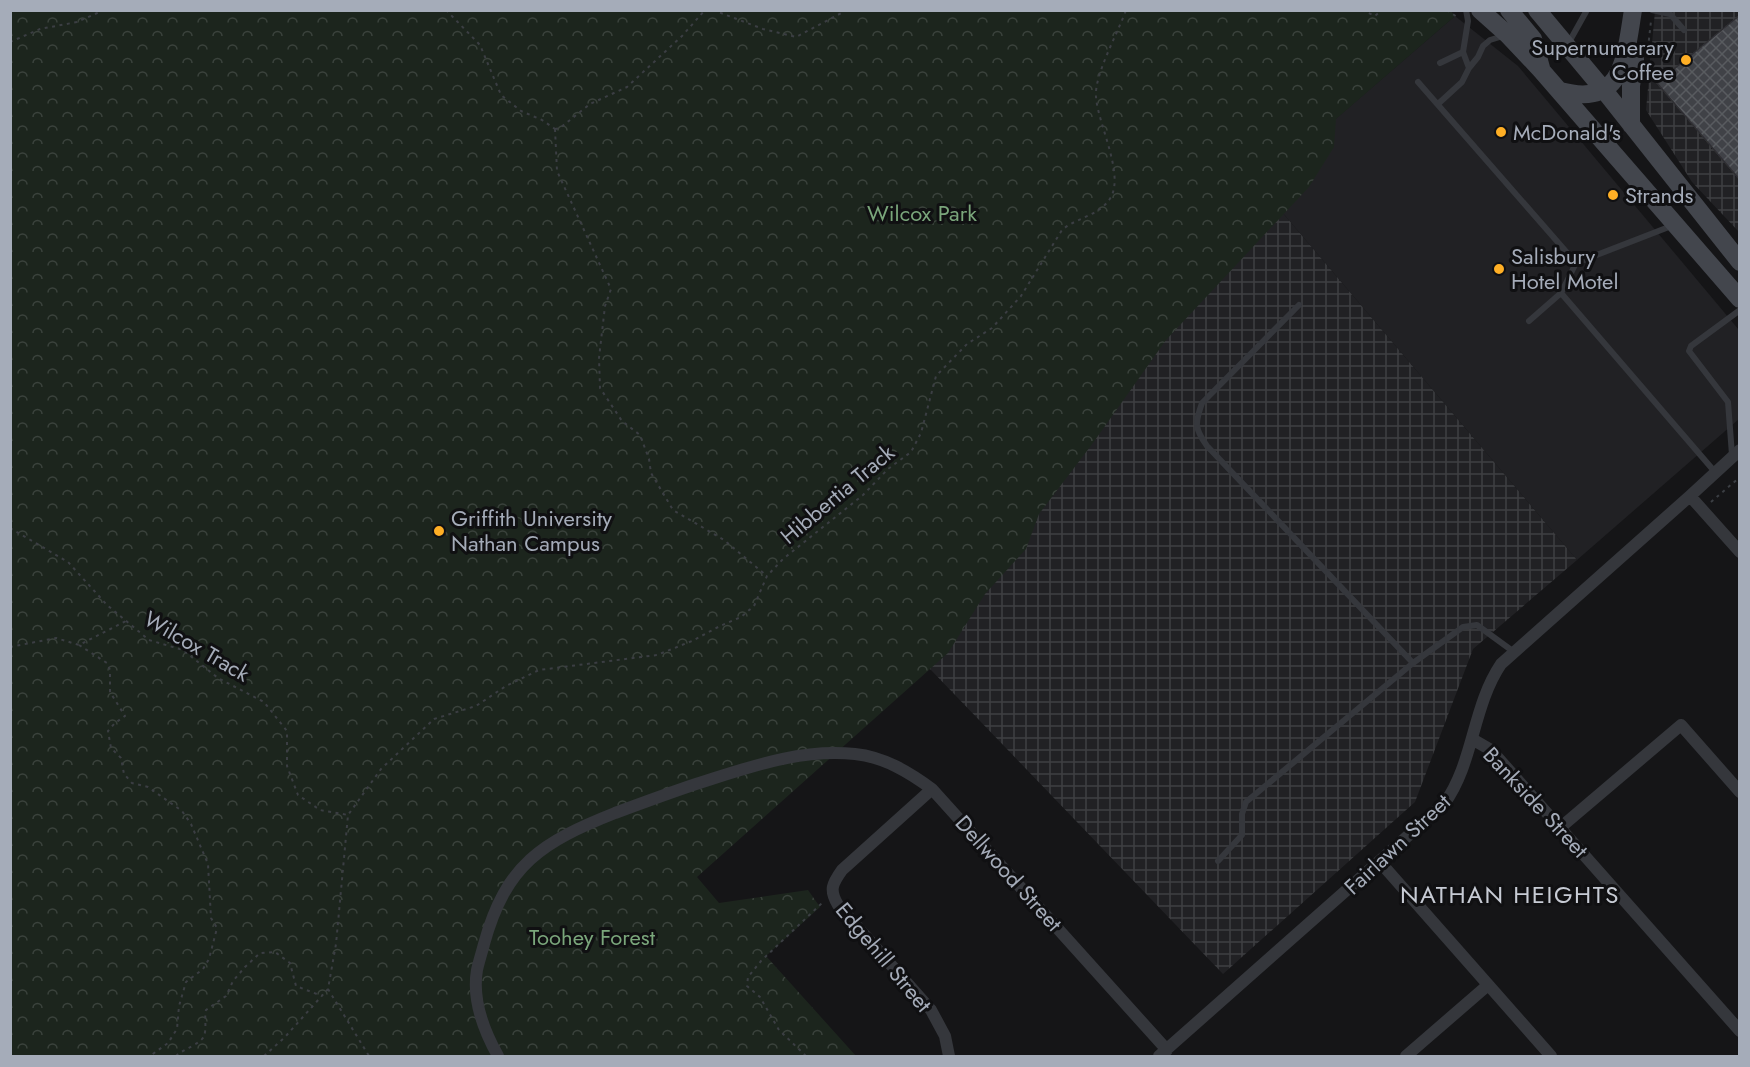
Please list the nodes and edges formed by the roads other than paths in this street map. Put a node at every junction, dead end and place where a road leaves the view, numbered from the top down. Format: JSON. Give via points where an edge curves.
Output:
{"nodes":[{"id":1,"x":1466,"y":10,"type":"edge"},
{"id":2,"x":1480,"y":10,"type":"edge"},
{"id":3,"x":1509,"y":10,"type":"edge"},
{"id":4,"x":1537,"y":10,"type":"edge"},
{"id":5,"x":1587,"y":10,"type":"edge"},
{"id":6,"x":1633,"y":10,"type":"edge"},
{"id":7,"x":1652,"y":11,"type":"edge"},
{"id":8,"x":1684,"y":30,"type":"dead end"},
{"id":9,"x":1508,"y":35,"type":"junction"},
{"id":10,"x":1627,"y":44,"type":"junction"},
{"id":11,"x":1567,"y":45,"type":"junction"},
{"id":12,"x":1463,"y":52,"type":"junction"},
{"id":13,"x":1440,"y":63,"type":"dead end"},
{"id":14,"x":1469,"y":68,"type":"junction"},
{"id":15,"x":1541,"y":70,"type":"junction"},
{"id":16,"x":1418,"y":82,"type":"dead end"},
{"id":17,"x":1603,"y":89,"type":"junction"},
{"id":18,"x":1560,"y":91,"type":"junction"},
{"id":19,"x":1438,"y":104,"type":"junction"},
{"id":20,"x":1631,"y":126,"type":"junction"},
{"id":21,"x":1675,"y":225,"type":"junction"},
{"id":22,"x":1740,"y":262,"type":"edge"},
{"id":23,"x":1576,"y":263,"type":"junction"},
{"id":24,"x":1561,"y":293,"type":"junction"},
{"id":25,"x":1740,"y":299,"type":"edge"},
{"id":26,"x":1299,"y":305,"type":"dead end"},
{"id":27,"x":1740,"y":309,"type":"edge"},
{"id":28,"x":1529,"y":321,"type":"dead end"},
{"id":29,"x":1736,"y":453,"type":"edge"},
{"id":30,"x":1715,"y":472,"type":"junction"},
{"id":31,"x":1690,"y":496,"type":"junction"},
{"id":32,"x":1740,"y":552,"type":"edge"},
{"id":33,"x":1514,"y":652,"type":"junction"},
{"id":34,"x":1413,"y":663,"type":"junction"},
{"id":35,"x":1473,"y":740,"type":"junction"},
{"id":36,"x":932,"y":789,"type":"junction"},
{"id":37,"x":1740,"y":792,"type":"edge"},
{"id":38,"x":1561,"y":827,"type":"junction"},
{"id":39,"x":1218,"y":861,"type":"dead end"},
{"id":40,"x":1380,"y":862,"type":"junction"},
{"id":41,"x":1488,"y":985,"type":"junction"},
{"id":42,"x":1740,"y":1031,"type":"edge"},
{"id":43,"x":1163,"y":1053,"type":"edge"},
{"id":44,"x":498,"y":1056,"type":"edge"},
{"id":45,"x":949,"y":1056,"type":"edge"},
{"id":46,"x":1406,"y":1056,"type":"edge"},
{"id":47,"x":1551,"y":1056,"type":"edge"}],
"edges":[{"from":1,"to":12,"type":"lane"},
{"from":2,"to":9,"type":"main road"},
{"from":3,"to":15,"type":"main road","via":[[1533,39]]},
{"from":4,"to":11,"type":"main road"},
{"from":5,"to":11,"type":"lane"},
{"from":6,"to":10,"type":"main road"},
{"from":7,"to":8,"type":"lane","via":[[1670,14]]},
{"from":9,"to":14,"type":"lane","via":[[1490,40]]},
{"from":9,"to":15,"type":"main road"},
{"from":10,"to":17,"type":"main road","via":[[1619,74]]},
{"from":10,"to":20,"type":"main road","via":[[1635,59]]},
{"from":11,"to":17,"type":"main road"},
{"from":12,"to":13,"type":"lane"},
{"from":12,"to":14,"type":"lane"},
{"from":14,"to":19,"type":"lane","via":[[1462,82]]},
{"from":15,"to":18,"type":"main road"},
{"from":16,"to":19,"type":"lane"},
{"from":17,"to":18,"type":"main road","via":[[1585,96]]},
{"from":17,"to":20,"type":"main road"},
{"from":18,"to":21,"type":"main road"},
{"from":19,"to":23,"type":"lane"},
{"from":20,"to":22,"type":"main road"},
{"from":21,"to":23,"type":"lane"},
{"from":21,"to":25,"type":"main road"},
{"from":23,"to":24,"type":"lane"},
{"from":24,"to":28,"type":"lane"},
{"from":24,"to":30,"type":"lane"},
{"from":26,"to":34,"type":"lane","via":[[1202,403],[1196,431]]},
{"from":27,"to":29,"type":"lane","via":[[1689,351],[1728,402]]},
{"from":29,"to":30,"type":"street","name":"Fairlawn Street"},
{"from":30,"to":31,"type":"street","name":"Fairlawn Street"},
{"from":31,"to":32,"type":"street"},
{"from":31,"to":33,"type":"street","name":"Fairlawn Street"},
{"from":33,"to":34,"type":"lane","via":[[1477,625],[1470,625]]},
{"from":33,"to":35,"type":"street","name":"Fairlawn Street","via":[[1493,676]]},
{"from":34,"to":39,"type":"lane","via":[[1246,802],[1242,835]]},
{"from":35,"to":38,"type":"street","name":"Bankside Street","via":[[1491,750]]},
{"from":35,"to":40,"type":"street","name":"Fairlawn Street","via":[[1459,780],[1444,804]]},
{"from":36,"to":43,"type":"street","name":"Dellwood Street"},
{"from":36,"to":44,"type":"street","name":"Dellwood Street","via":[[877,758],[847,753],[789,757],[667,793],[545,846],[505,890],[490,922],[477,972],[477,1001],[486,1035]]},
{"from":36,"to":45,"type":"street","name":"Edgehill Street","via":[[842,870],[832,894],[931,1010],[940,1023]]},
{"from":37,"to":38,"type":"street","via":[[1681,725]]},
{"from":38,"to":42,"type":"street","name":"Bankside Street"},
{"from":40,"to":41,"type":"street"},
{"from":40,"to":43,"type":"street","name":"Fairlawn Street"},
{"from":41,"to":46,"type":"street"},
{"from":41,"to":47,"type":"street"}]}
